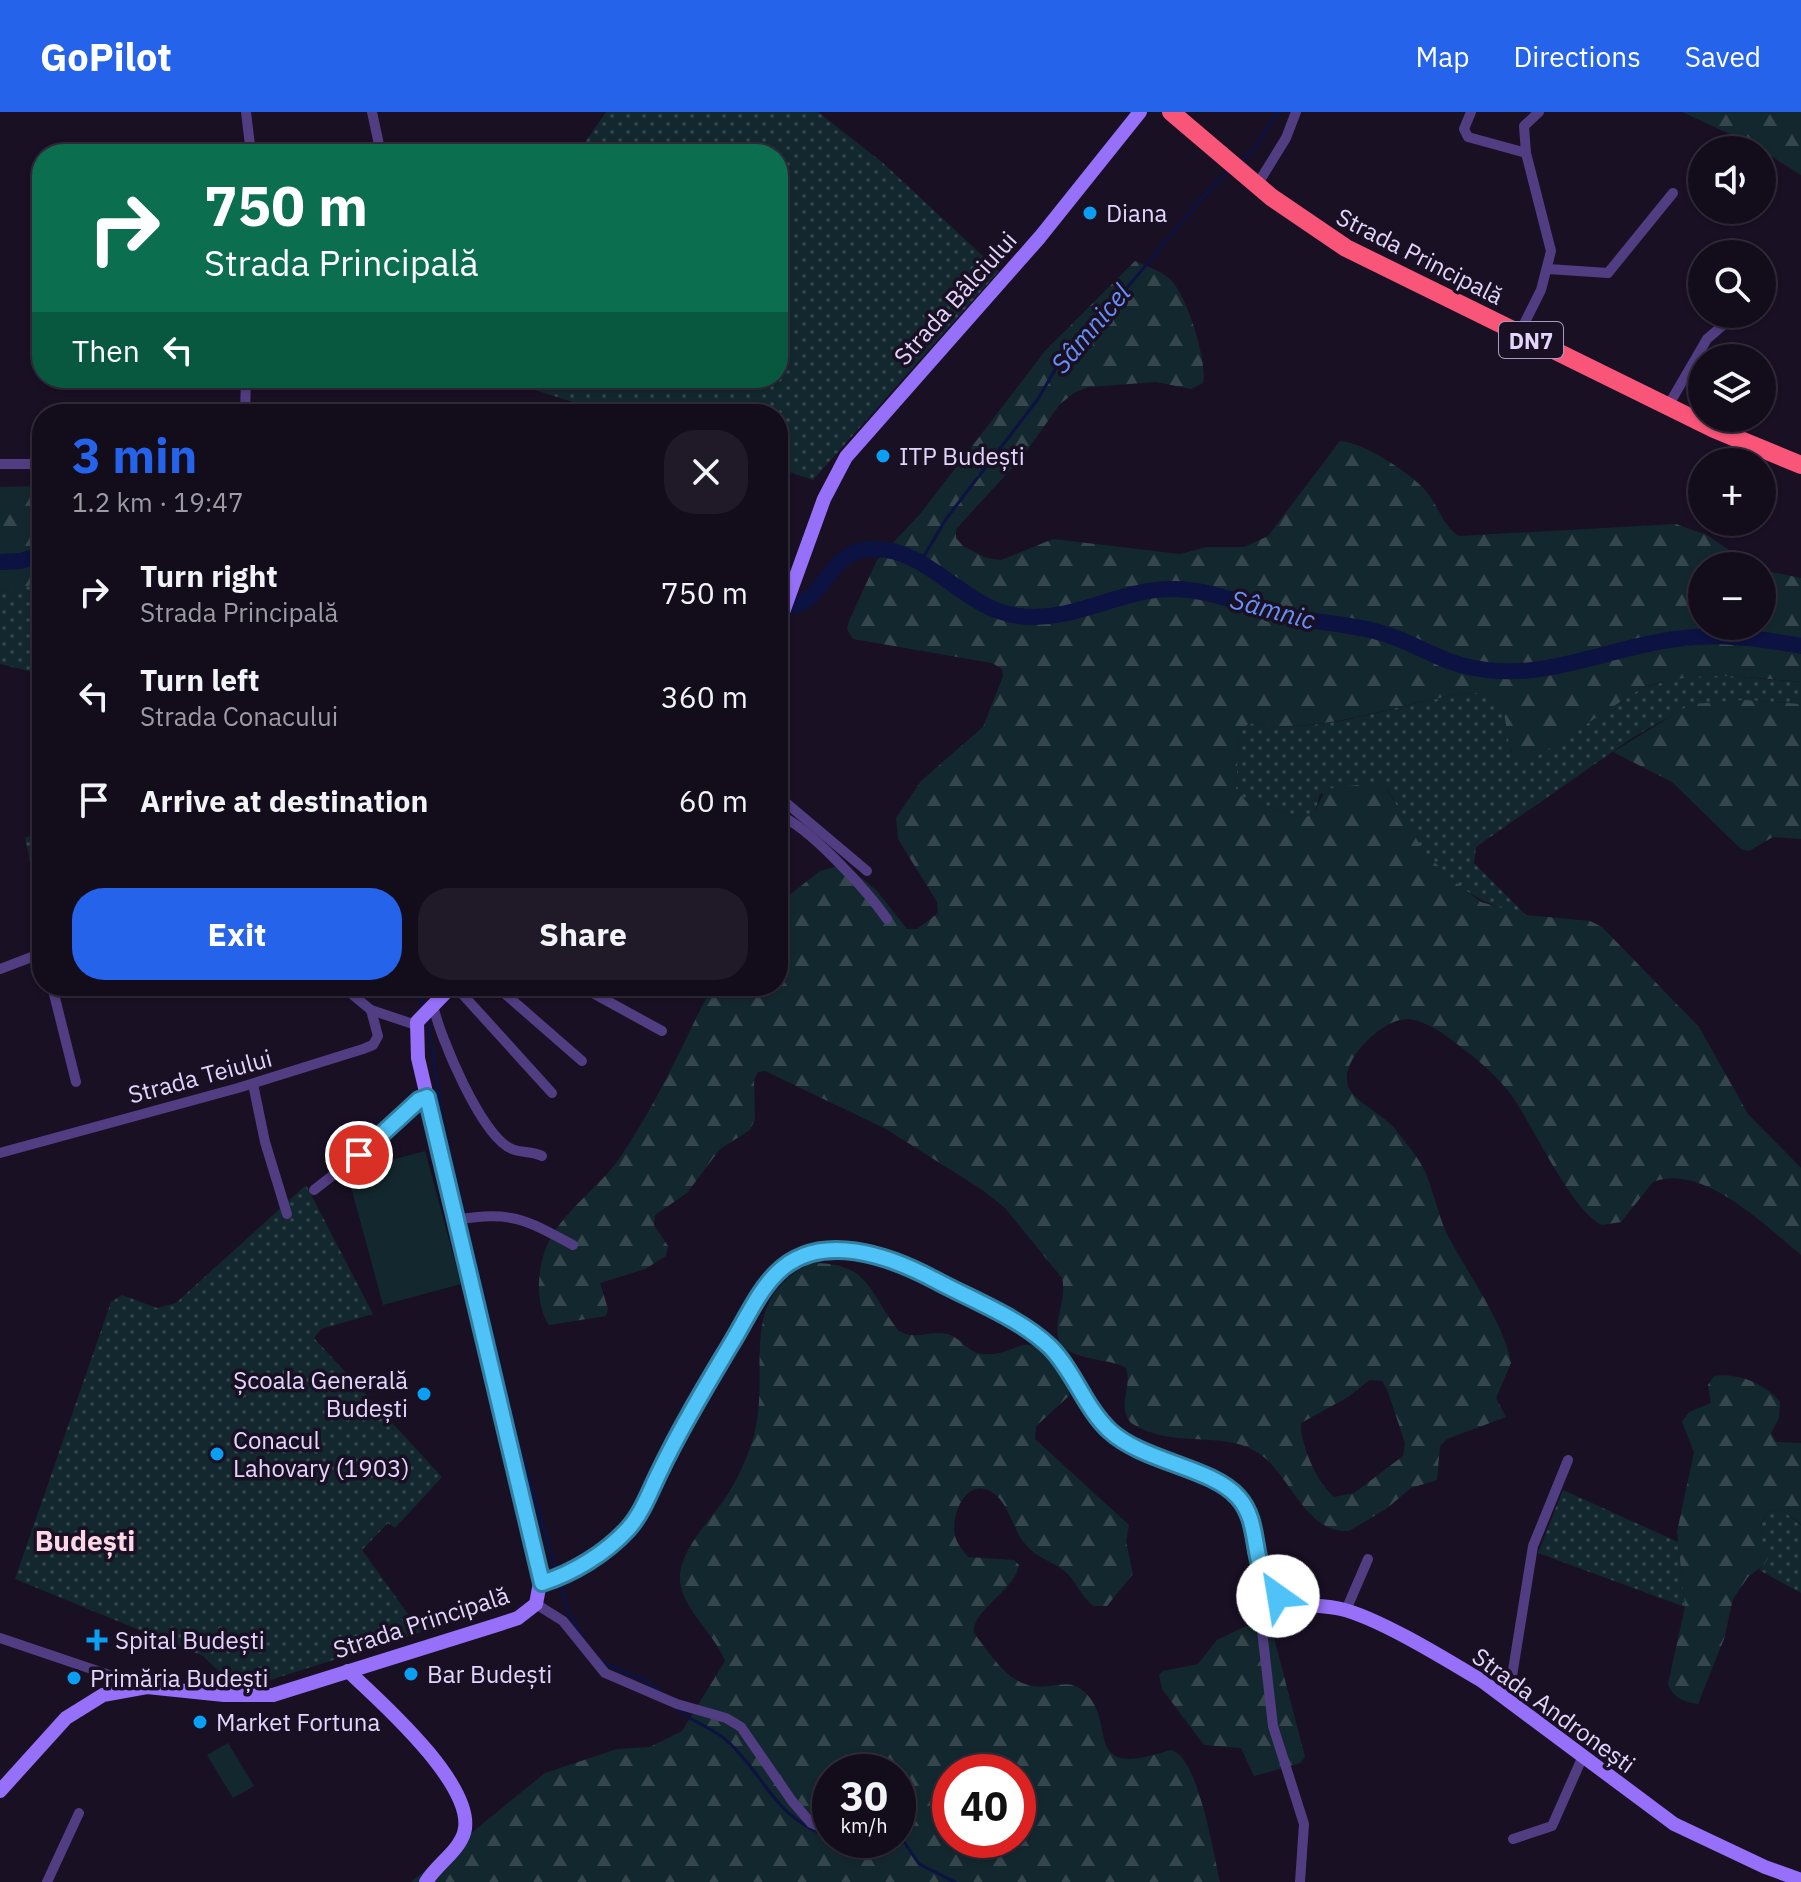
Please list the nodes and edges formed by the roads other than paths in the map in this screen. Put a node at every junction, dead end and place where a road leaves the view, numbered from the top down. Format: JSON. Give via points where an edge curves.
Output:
{"nodes":[{"id":1,"x":246,"y":112,"type":"edge"},
{"id":2,"x":372,"y":112,"type":"edge"},
{"id":3,"x":1140,"y":112,"type":"edge"},
{"id":4,"x":1171,"y":112,"type":"edge"},
{"id":5,"x":1296,"y":112,"type":"edge"},
{"id":6,"x":1471,"y":112,"type":"edge"},
{"id":7,"x":1539,"y":112,"type":"edge"},
{"id":8,"x":250,"y":144,"type":"edge"},
{"id":9,"x":379,"y":144,"type":"edge"},
{"id":10,"x":1526,"y":153,"type":"junction"},
{"id":11,"x":1257,"y":185,"type":"junction"},
{"id":12,"x":1673,"y":193,"type":"dead end"},
{"id":13,"x":1548,"y":269,"type":"junction"},
{"id":14,"x":1720,"y":328,"type":"edge"},
{"id":15,"x":1519,"y":334,"type":"junction"},
{"id":16,"x":1668,"y":406,"type":"junction"},
{"id":17,"x":0,"y":464,"type":"edge"},
{"id":18,"x":32,"y":464,"type":"edge"},
{"id":19,"x":1801,"y":465,"type":"edge"},
{"id":20,"x":788,"y":598,"type":"edge"},
{"id":21,"x":788,"y":804,"type":"edge"},
{"id":22,"x":788,"y":820,"type":"edge"},
{"id":23,"x":867,"y":871,"type":"dead end"},
{"id":24,"x":887,"y":919,"type":"dead end"},
{"id":25,"x":32,"y":957,"type":"edge"},
{"id":26,"x":0,"y":969,"type":"edge"},
{"id":27,"x":54,"y":996,"type":"edge"},
{"id":28,"x":354,"y":996,"type":"edge"},
{"id":29,"x":442,"y":996,"type":"edge"},
{"id":30,"x":462,"y":996,"type":"edge"},
{"id":31,"x":507,"y":996,"type":"edge"},
{"id":32,"x":598,"y":996,"type":"edge"},
{"id":33,"x":432,"y":1006,"type":"junction"},
{"id":34,"x":371,"y":1010,"type":"junction"},
{"id":35,"x":417,"y":1022,"type":"junction"},
{"id":36,"x":662,"y":1031,"type":"dead end"},
{"id":37,"x":582,"y":1061,"type":"dead end"},
{"id":38,"x":76,"y":1082,"type":"dead end"},
{"id":39,"x":253,"y":1084,"type":"junction"},
{"id":40,"x":552,"y":1093,"type":"dead end"},
{"id":41,"x":423,"y":1099,"type":"junction"},
{"id":42,"x":0,"y":1153,"type":"edge"},
{"id":43,"x":542,"y":1156,"type":"dead end"},
{"id":44,"x":314,"y":1190,"type":"dead end"},
{"id":45,"x":287,"y":1214,"type":"dead end"},
{"id":46,"x":463,"y":1219,"type":"junction"},
{"id":47,"x":573,"y":1245,"type":"dead end"},
{"id":48,"x":1568,"y":1460,"type":"dead end"},
{"id":49,"x":1368,"y":1559,"type":"dead end"},
{"id":50,"x":551,"y":1580,"type":"junction"},
{"id":51,"x":1264,"y":1581,"type":"junction"},
{"id":52,"x":536,"y":1604,"type":"junction"},
{"id":53,"x":1346,"y":1610,"type":"junction"},
{"id":54,"x":0,"y":1638,"type":"edge"},
{"id":55,"x":348,"y":1671,"type":"junction"},
{"id":56,"x":147,"y":1687,"type":"junction"},
{"id":57,"x":1508,"y":1701,"type":"junction"},
{"id":58,"x":1583,"y":1756,"type":"junction"},
{"id":59,"x":0,"y":1791,"type":"edge"},
{"id":60,"x":79,"y":1813,"type":"dead end"},
{"id":61,"x":812,"y":1823,"type":"edge"},
{"id":62,"x":1513,"y":1839,"type":"dead end"},
{"id":63,"x":1801,"y":1880,"type":"edge"},
{"id":64,"x":47,"y":1882,"type":"edge"},
{"id":65,"x":426,"y":1882,"type":"edge"},
{"id":66,"x":1300,"y":1882,"type":"edge"}],
"edges":[{"from":1,"to":8,"type":"street"},
{"from":2,"to":9,"type":"street"},
{"from":3,"to":20,"type":"street","name":"Strada Bâlciului","via":[[1040,237],[859,439],[835,474]]},
{"from":4,"to":11,"type":"highway","name":"Strada Principală","number":"DN7"},
{"from":5,"to":11,"type":"street"},
{"from":6,"to":10,"type":"street","via":[[1465,134]]},
{"from":7,"to":10,"type":"street","via":[[1524,126]]},
{"from":10,"to":13,"type":"street","via":[[1550,236]]},
{"from":11,"to":15,"type":"highway","name":"Strada Principală","number":"DN7","via":[[1346,248]]},
{"from":12,"to":13,"type":"street","via":[[1608,273]]},
{"from":13,"to":15,"type":"street"},
{"from":14,"to":16,"type":"street","via":[[1707,339]]},
{"from":15,"to":16,"type":"highway","name":"Strada Principală","number":"DN7"},
{"from":16,"to":19,"type":"highway","name":"Strada Principală","number":"DN7"},
{"from":17,"to":18,"type":"street"},
{"from":21,"to":23,"type":"street"},
{"from":22,"to":24,"type":"street","via":[[847,871]]},
{"from":25,"to":26,"type":"street"},
{"from":27,"to":38,"type":"street"},
{"from":28,"to":34,"type":"street"},
{"from":29,"to":33,"type":"street"},
{"from":30,"to":40,"type":"street"},
{"from":31,"to":37,"type":"street"},
{"from":32,"to":36,"type":"street"},
{"from":33,"to":35,"type":"street"},
{"from":33,"to":43,"type":"street","via":[[447,1052],[486,1123],[509,1148]]},
{"from":34,"to":35,"type":"street"},
{"from":34,"to":39,"type":"street","name":"Strada Teiului","via":[[378,1036],[373,1045]]},
{"from":35,"to":41,"type":"street","name":"Strada Principală"},
{"from":39,"to":42,"type":"street","name":"Strada Teiului"},
{"from":39,"to":45,"type":"street"},
{"from":41,"to":44,"type":"street"},
{"from":41,"to":46,"type":"street","name":"Strada Principală"},
{"from":46,"to":47,"type":"street","via":[[489,1214],[517,1217]]},
{"from":46,"to":50,"type":"street","name":"Strada Principală"},
{"from":48,"to":57,"type":"street","via":[[1533,1546]]},
{"from":49,"to":53,"type":"street"},
{"from":50,"to":51,"type":"street","via":[[612,1544],[639,1515],[685,1420],[777,1273],[808,1254],[837,1251],[908,1266],[1024,1328],[1049,1347],[1121,1440],[1239,1498],[1249,1517]]},
{"from":50,"to":52,"type":"street","name":"Strada Principală"},
{"from":51,"to":53,"type":"street","name":"Strada Andronești","via":[[1290,1602]]},
{"from":51,"to":66,"type":"street","via":[[1259,1604],[1273,1726],[1304,1824]]},
{"from":52,"to":55,"type":"street","name":"Strada Principală","via":[[509,1621]]},
{"from":52,"to":61,"type":"street","via":[[563,1621],[605,1673],[741,1727]]},
{"from":53,"to":57,"type":"street","name":"Strada Andronești","via":[[1450,1662]]},
{"from":54,"to":56,"type":"street"},
{"from":55,"to":56,"type":"street","name":"Strada Principală","via":[[273,1695]]},
{"from":55,"to":65,"type":"street","via":[[404,1727],[463,1805],[461,1840]]},
{"from":56,"to":59,"type":"street","name":"Strada Principală","via":[[115,1691],[77,1709]]},
{"from":57,"to":58,"type":"street","name":"Strada Andronești"},
{"from":58,"to":62,"type":"street","via":[[1552,1826]]},
{"from":58,"to":63,"type":"street","name":"Strada Andronești","via":[[1674,1824]]},
{"from":60,"to":64,"type":"street"}]}
